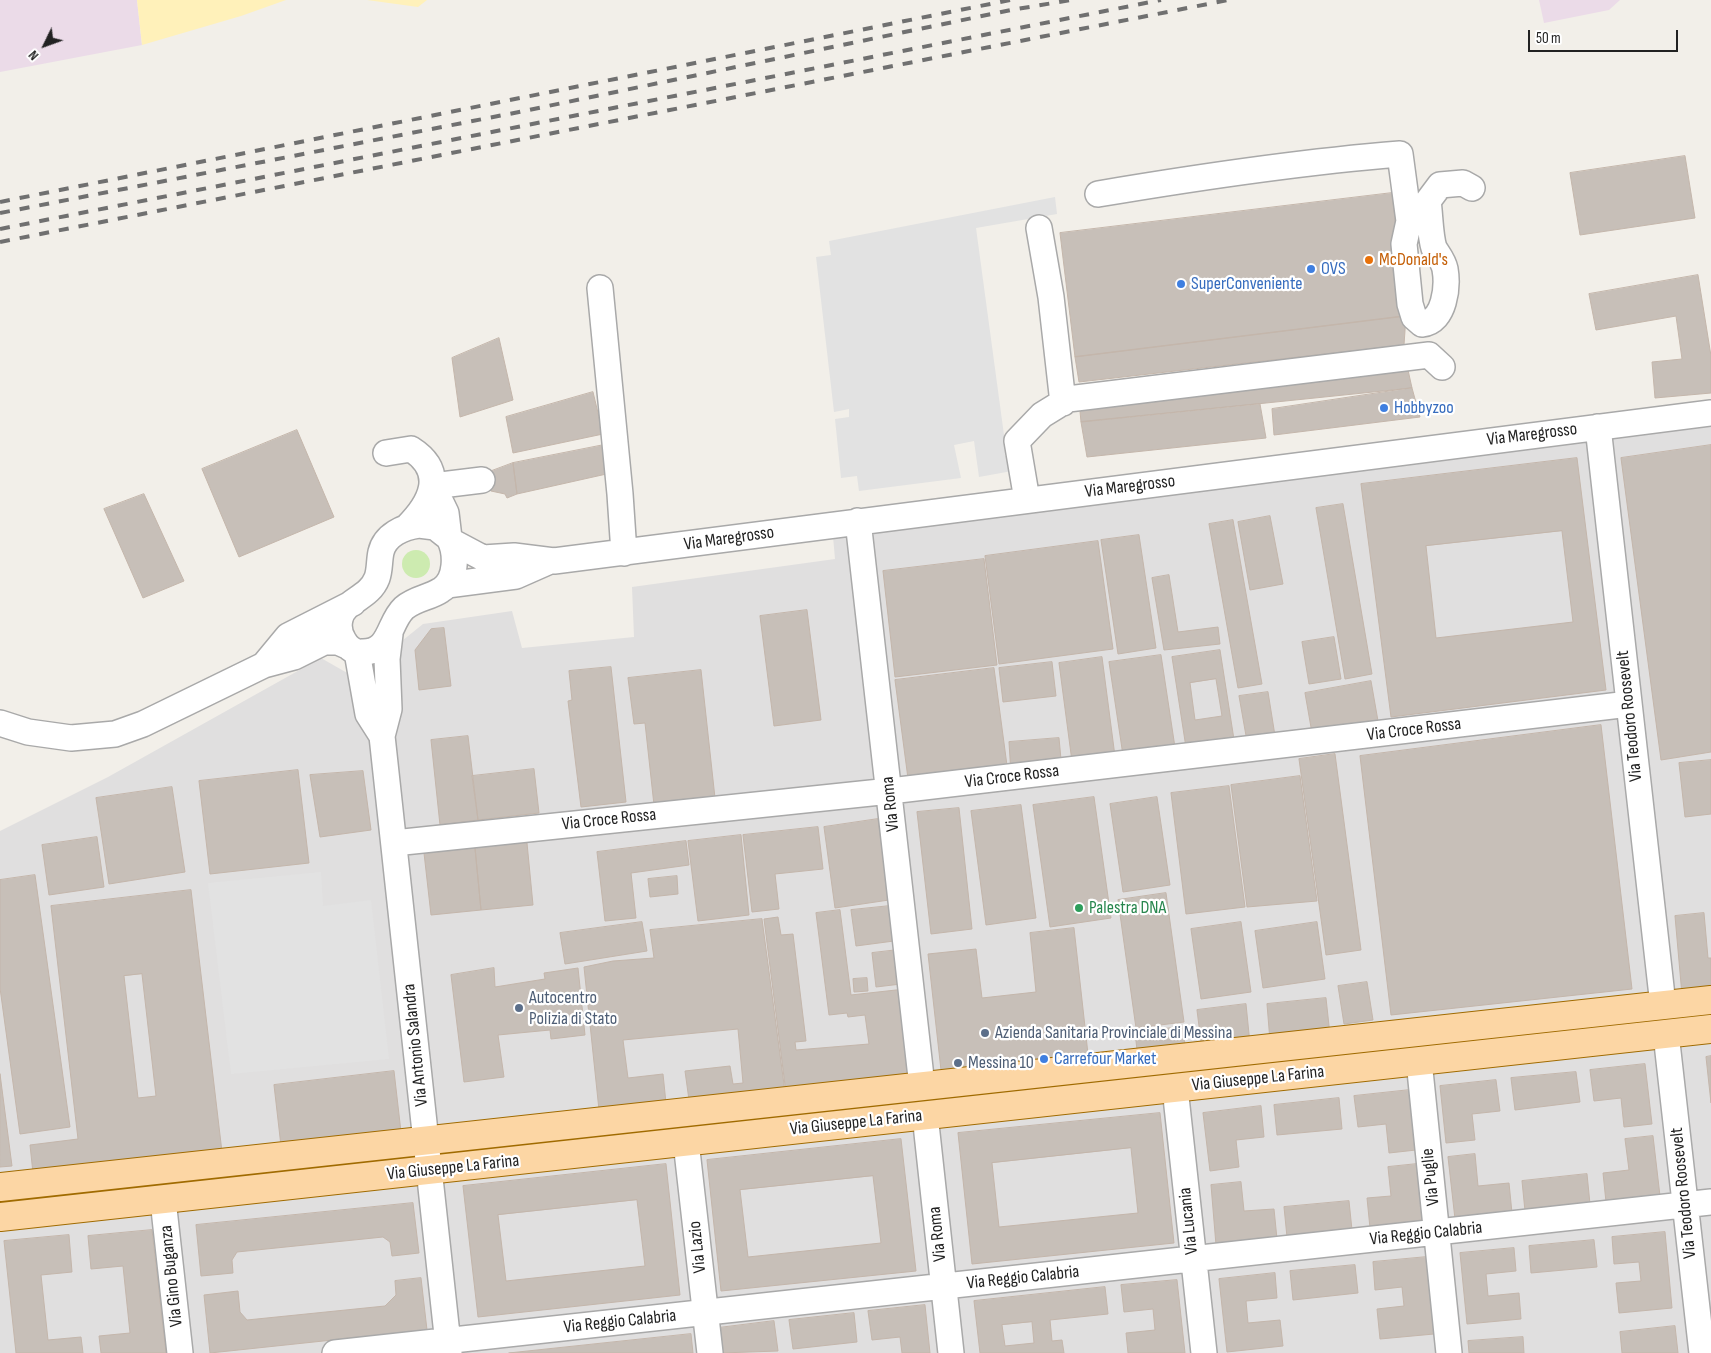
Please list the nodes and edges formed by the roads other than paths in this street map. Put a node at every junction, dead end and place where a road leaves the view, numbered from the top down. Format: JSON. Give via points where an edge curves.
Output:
{"nodes":[{"id":1,"x":1472,"y":188,"type":"dead end"},
{"id":2,"x":1098,"y":194,"type":"dead end"},
{"id":3,"x":1038,"y":228,"type":"dead end"},
{"id":4,"x":600,"y":288,"type":"dead end"},
{"id":5,"x":1442,"y":367,"type":"dead end"},
{"id":6,"x":1063,"y":403,"type":"junction"},
{"id":7,"x":1711,"y":413,"type":"edge"},
{"id":8,"x":1598,"y":427,"type":"junction"},
{"id":9,"x":386,"y":453,"type":"dead end"},
{"id":10,"x":482,"y":480,"type":"dead end"},
{"id":11,"x":432,"y":482,"type":"junction"},
{"id":12,"x":1027,"y":500,"type":"junction"},
{"id":13,"x":858,"y":521,"type":"junction"},
{"id":14,"x":407,"y":528,"type":"junction"},
{"id":15,"x":450,"y":540,"type":"junction"},
{"id":16,"x":624,"y":552,"type":"junction"},
{"id":17,"x":550,"y":562,"type":"junction"},
{"id":18,"x":447,"y":585,"type":"junction"},
{"id":19,"x":353,"y":603,"type":"junction"},
{"id":20,"x":390,"y":634,"type":"junction"},
{"id":21,"x":352,"y":649,"type":"junction"},
{"id":22,"x":264,"y":665,"type":"junction"},
{"id":23,"x":1629,"y":704,"type":"junction"},
{"id":24,"x":0,"y":723,"type":"edge"},
{"id":25,"x":382,"y":736,"type":"junction"},
{"id":26,"x":890,"y":791,"type":"junction"},
{"id":27,"x":394,"y":843,"type":"junction"},
{"id":28,"x":1711,"y":1000,"type":"edge"},
{"id":29,"x":1663,"y":1005,"type":"junction"},
{"id":30,"x":1711,"y":1029,"type":"edge"},
{"id":31,"x":1666,"y":1034,"type":"junction"},
{"id":32,"x":1419,"y":1061,"type":"junction"},
{"id":33,"x":922,"y":1086,"type":"junction"},
{"id":34,"x":1175,"y":1088,"type":"junction"},
{"id":35,"x":925,"y":1116,"type":"junction"},
{"id":36,"x":426,"y":1141,"type":"junction"},
{"id":37,"x":686,"y":1142,"type":"junction"},
{"id":38,"x":429,"y":1170,"type":"junction"},
{"id":39,"x":0,"y":1187,"type":"edge"},
{"id":40,"x":164,"y":1200,"type":"junction"},
{"id":41,"x":1711,"y":1202,"type":"edge"},
{"id":42,"x":1685,"y":1205,"type":"junction"},
{"id":43,"x":0,"y":1218,"type":"edge"},
{"id":44,"x":1437,"y":1232,"type":"junction"},
{"id":45,"x":1194,"y":1259,"type":"junction"},
{"id":46,"x":944,"y":1286,"type":"junction"},
{"id":47,"x":705,"y":1313,"type":"junction"},
{"id":48,"x":448,"y":1347,"type":"edge"},
{"id":49,"x":180,"y":1353,"type":"edge"},
{"id":50,"x":335,"y":1353,"type":"edge"},
{"id":51,"x":710,"y":1353,"type":"edge"},
{"id":52,"x":951,"y":1353,"type":"edge"},
{"id":53,"x":1204,"y":1353,"type":"edge"},
{"id":54,"x":1449,"y":1353,"type":"edge"},
{"id":55,"x":1702,"y":1353,"type":"edge"}],
"edges":[{"from":1,"to":2,"type":"street","via":[[1463,183],[1440,185],[1428,201],[1434,247],[1445,268],[1446,288],[1438,315],[1422,324],[1414,317],[1410,304],[1404,244],[1409,221],[1400,154],[1333,159]]},
{"from":3,"to":6,"type":"street","via":[[1051,297]]},
{"from":4,"to":16,"type":"street"},
{"from":5,"to":6,"type":"street","via":[[1429,355],[1068,399]]},
{"from":6,"to":12,"type":"street","via":[[1042,416],[1017,441]]},
{"from":7,"to":8,"type":"street","name":"Via Maregrosso"},
{"from":8,"to":12,"type":"street","name":"Via Maregrosso"},
{"from":8,"to":23,"type":"street","name":"Via Teodoro Roosevelt"},
{"from":9,"to":11,"type":"street","via":[[411,449],[421,455]]},
{"from":10,"to":11,"type":"street"},
{"from":11,"to":14,"type":"street","via":[[425,506]]},
{"from":11,"to":15,"type":"street","via":[[446,513]]},
{"from":12,"to":13,"type":"street","name":"Via Maregrosso"},
{"from":13,"to":16,"type":"street","name":"Via Maregrosso"},
{"from":13,"to":26,"type":"street","name":"Via Roma"},
{"from":14,"to":15,"type":"street","via":[[430,526]]},
{"from":14,"to":19,"type":"street","via":[[393,535],[385,544],[373,587]]},
{"from":15,"to":17,"type":"street","via":[[484,558],[514,556]]},
{"from":15,"to":18,"type":"street","via":[[454,564]]},
{"from":16,"to":17,"type":"street","name":"Via Maregrosso"},
{"from":17,"to":18,"type":"street","via":[[516,576]]},
{"from":18,"to":20,"type":"street","via":[[414,600],[397,618]]},
{"from":19,"to":21,"type":"street","via":[[345,608],[340,621],[340,634]]},
{"from":19,"to":22,"type":"street","via":[[288,636]]},
{"from":20,"to":21,"type":"street","via":[[376,650]]},
{"from":20,"to":25,"type":"street","via":[[387,659],[390,709]]},
{"from":21,"to":22,"type":"street","via":[[338,642],[324,642],[294,657]]},
{"from":21,"to":25,"type":"street","via":[[368,714]]},
{"from":22,"to":24,"type":"street","via":[[143,724],[115,734],[71,738],[28,732]]},
{"from":23,"to":26,"type":"street","name":"Via Croce Rossa"},
{"from":23,"to":29,"type":"street","name":"Via Teodoro Roosevelt"},
{"from":25,"to":27,"type":"street","name":"Via Antonio Salandra"},
{"from":26,"to":27,"type":"street","name":"Via Croce Rossa"},
{"from":26,"to":33,"type":"street","name":"Via Roma"},
{"from":27,"to":36,"type":"street","name":"Via Antonio Salandra"},
{"from":28,"to":29,"type":"main road","name":"Via Giuseppe La Farina"},
{"from":29,"to":33,"type":"main road","name":"Via Giuseppe La Farina"},
{"from":30,"to":31,"type":"main road","name":"Via Giuseppe La Farina"},
{"from":31,"to":32,"type":"main road","name":"Via Giuseppe La Farina"},
{"from":31,"to":42,"type":"street","name":"Via Teodoro Roosevelt"},
{"from":32,"to":34,"type":"main road","name":"Via Giuseppe La Farina"},
{"from":32,"to":44,"type":"street","name":"Via Puglie"},
{"from":33,"to":36,"type":"main road","name":"Via Giuseppe La Farina"},
{"from":34,"to":35,"type":"main road","name":"Via Giuseppe La Farina"},
{"from":34,"to":45,"type":"street","name":"Via Lucania"},
{"from":35,"to":37,"type":"main road","name":"Via Giuseppe La Farina"},
{"from":35,"to":46,"type":"street","name":"Via Roma"},
{"from":36,"to":38,"type":"street","name":"Via Antonio Salandra"},
{"from":36,"to":39,"type":"main road","name":"Via Giuseppe La Farina"},
{"from":37,"to":38,"type":"main road","name":"Via Giuseppe La Farina"},
{"from":37,"to":47,"type":"street","name":"Via Lazio"},
{"from":38,"to":40,"type":"main road","name":"Via Giuseppe La Farina"},
{"from":38,"to":48,"type":"street","name":"Via Antonio Salandra"},
{"from":40,"to":43,"type":"main road","name":"Via Giuseppe La Farina"},
{"from":40,"to":49,"type":"street","name":"Via Gino Buganza"},
{"from":41,"to":42,"type":"street","name":"Via Reggio Calabria"},
{"from":42,"to":44,"type":"street","name":"Via Reggio Calabria"},
{"from":42,"to":55,"type":"street","name":"Via Teodoro Roosevelt"},
{"from":44,"to":45,"type":"street","name":"Via Reggio Calabria"},
{"from":44,"to":54,"type":"street","name":"Via Puglie"},
{"from":45,"to":46,"type":"street","name":"Via Reggio Calabria"},
{"from":45,"to":53,"type":"street","name":"Via Lucania"},
{"from":46,"to":47,"type":"street","name":"Via Reggio Calabria"},
{"from":46,"to":52,"type":"street","name":"Via Roma"},
{"from":47,"to":48,"type":"street","name":"Via Reggio Calabria"},
{"from":47,"to":51,"type":"street","name":"Via Lazio"},
{"from":48,"to":50,"type":"street","name":"Via Reggio Calabria"}]}
